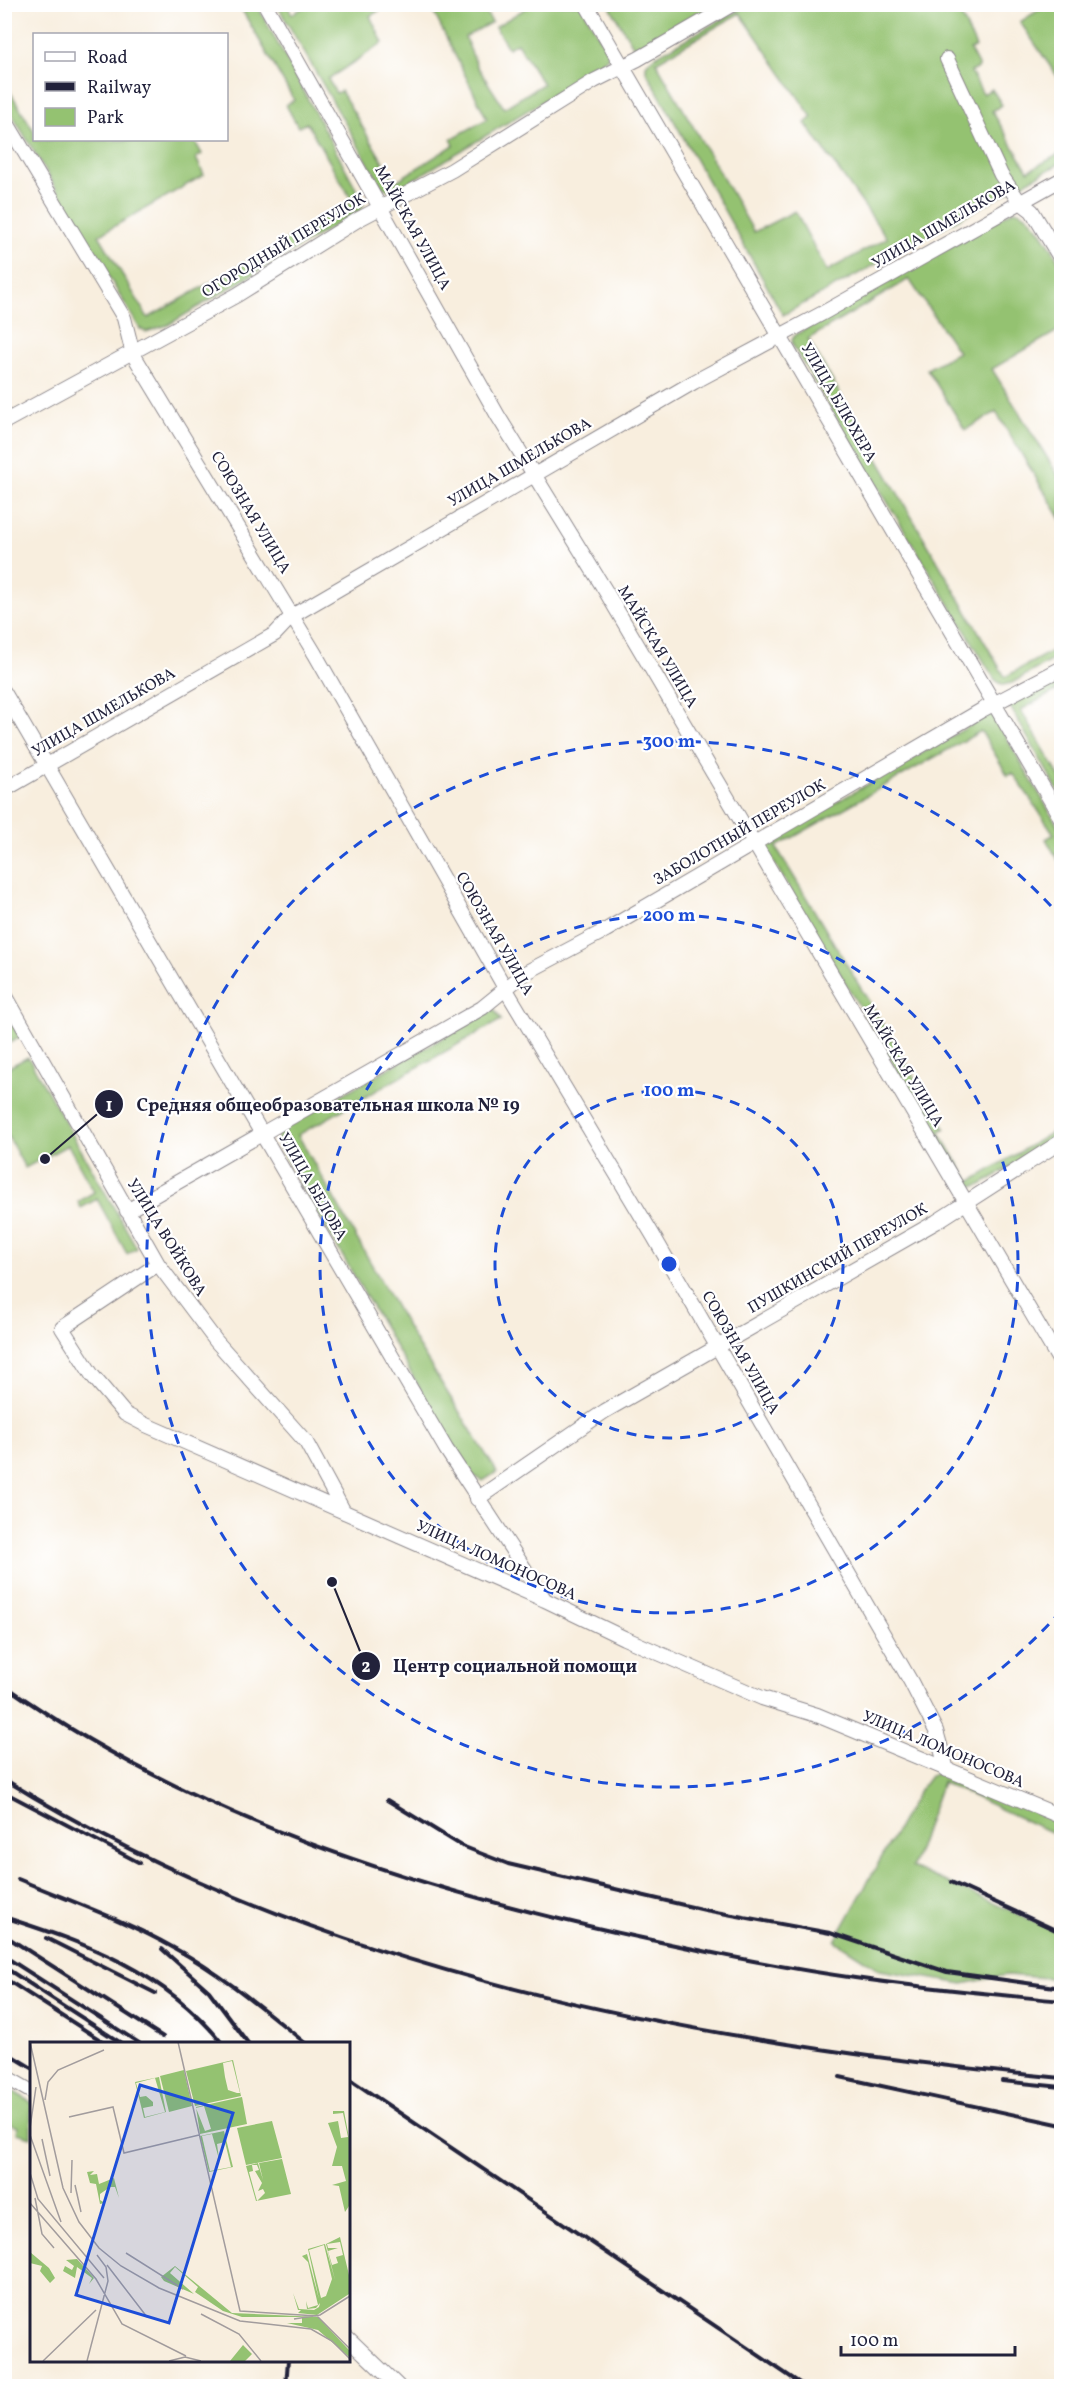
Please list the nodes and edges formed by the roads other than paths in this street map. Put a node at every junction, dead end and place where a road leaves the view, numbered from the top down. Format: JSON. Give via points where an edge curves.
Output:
{"nodes":[{"id":1,"x":266,"y":4,"type":"edge"},
{"id":2,"x":586,"y":4,"type":"edge"},
{"id":3,"x":733,"y":4,"type":"edge"},
{"id":4,"x":947,"y":59,"type":"dead end"},
{"id":5,"x":622,"y":68,"type":"junction"},
{"id":6,"x":4,"y":118,"type":"edge"},
{"id":7,"x":1062,"y":179,"type":"edge"},
{"id":8,"x":1019,"y":201,"type":"junction"},
{"id":9,"x":380,"y":207,"type":"junction"},
{"id":10,"x":1062,"y":261,"type":"edge"},
{"id":11,"x":780,"y":336,"type":"junction"},
{"id":12,"x":133,"y":354,"type":"junction"},
{"id":13,"x":4,"y":422,"type":"edge"},
{"id":14,"x":534,"y":474,"type":"junction"},
{"id":15,"x":292,"y":616,"type":"junction"},
{"id":16,"x":1062,"y":668,"type":"edge"},
{"id":17,"x":4,"y":692,"type":"edge"},
{"id":18,"x":995,"y":704,"type":"junction"},
{"id":19,"x":47,"y":765,"type":"junction"},
{"id":20,"x":4,"y":790,"type":"edge"},
{"id":21,"x":1062,"y":820,"type":"edge"},
{"id":22,"x":754,"y":844,"type":"junction"},
{"id":23,"x":506,"y":988,"type":"junction"},
{"id":24,"x":4,"y":993,"type":"edge"},
{"id":25,"x":262,"y":1132,"type":"junction"},
{"id":26,"x":1062,"y":1141,"type":"edge"},
{"id":27,"x":965,"y":1202,"type":"junction"},
{"id":28,"x":128,"y":1211,"type":"junction"},
{"id":29,"x":159,"y":1264,"type":"junction"},
{"id":30,"x":717,"y":1347,"type":"junction"},
{"id":31,"x":1062,"y":1365,"type":"edge"},
{"id":32,"x":477,"y":1499,"type":"junction"},
{"id":33,"x":344,"y":1512,"type":"junction"},
{"id":34,"x":545,"y":1600,"type":"junction"},
{"id":35,"x":947,"y":1770,"type":"junction"},
{"id":36,"x":1062,"y":1817,"type":"edge"},
{"id":37,"x":4,"y":2076,"type":"edge"},
{"id":38,"x":30,"y":2091,"type":"edge"},
{"id":39,"x":350,"y":2340,"type":"edge"},
{"id":40,"x":398,"y":2386,"type":"edge"}],
"edges":[{"from":1,"to":9,"type":"street","name":"МАЙСКАЯ УЛИЦА"},
{"from":2,"to":5,"type":"street","name":"УЛИЦА БЛЮХЕРА"},
{"from":3,"to":5,"type":"street","name":"ОГОРОДНЫЙ ПЕРЕУЛОК"},
{"from":4,"to":8,"type":"street","via":[[1001,175]]},
{"from":5,"to":9,"type":"street","name":"ОГОРОДНЫЙ ПЕРЕУЛОК","via":[[594,81],[452,170]]},
{"from":5,"to":11,"type":"street","name":"УЛИЦА БЛЮХЕРА"},
{"from":6,"to":12,"type":"street","name":"СОЮЗНАЯ УЛИЦА","via":[[124,318]]},
{"from":7,"to":8,"type":"street","name":"УЛИЦА ШМЕЛЬКОВА"},
{"from":8,"to":10,"type":"street","via":[[1032,211]]},
{"from":8,"to":11,"type":"street","name":"УЛИЦА ШМЕЛЬКОВА"},
{"from":9,"to":12,"type":"street","name":"ОГОРОДНЫЙ ПЕРЕУЛОК"},
{"from":9,"to":14,"type":"street","name":"МАЙСКАЯ УЛИЦА"},
{"from":11,"to":14,"type":"street","name":"УЛИЦА ШМЕЛЬКОВА"},
{"from":11,"to":18,"type":"street","name":"УЛИЦА БЛЮХЕРА"},
{"from":12,"to":13,"type":"street","name":"ОГОРОДНЫЙ ПЕРЕУЛОК"},
{"from":12,"to":15,"type":"street","name":"СОЮЗНАЯ УЛИЦА"},
{"from":14,"to":15,"type":"street","name":"УЛИЦА ШМЕЛЬКОВА"},
{"from":14,"to":22,"type":"street","name":"МАЙСКАЯ УЛИЦА"},
{"from":15,"to":19,"type":"street","name":"УЛИЦА ШМЕЛЬКОВА","via":[[275,634]]},
{"from":15,"to":23,"type":"street","name":"СОЮЗНАЯ УЛИЦА"},
{"from":16,"to":18,"type":"street","name":"ЗАБОЛОТНЫЙ ПЕРЕУЛОК"},
{"from":17,"to":19,"type":"street","name":"УЛИЦА БЕЛОВА"},
{"from":18,"to":21,"type":"street","name":"УЛИЦА БЛЮХЕРА"},
{"from":18,"to":22,"type":"street","name":"ЗАБОЛОТНЫЙ ПЕРЕУЛОК"},
{"from":19,"to":20,"type":"street","name":"УЛИЦА ШМЕЛЬКОВА"},
{"from":19,"to":25,"type":"street","name":"УЛИЦА БЕЛОВА"},
{"from":22,"to":23,"type":"street","name":"ЗАБОЛОТНЫЙ ПЕРЕУЛОК","via":[[525,973]]},
{"from":22,"to":27,"type":"street","name":"МАЙСКАЯ УЛИЦА"},
{"from":23,"to":25,"type":"street","name":"ЗАБОЛОТНЫЙ ПЕРЕУЛОК","via":[[482,1008]]},
{"from":23,"to":30,"type":"street","name":"СОЮЗНАЯ УЛИЦА"},
{"from":24,"to":28,"type":"street","name":"УЛИЦА ВОЙКОВА"},
{"from":25,"to":28,"type":"street","name":"ЗАБОЛОТНЫЙ ПЕРЕУЛОК"},
{"from":25,"to":32,"type":"street","name":"УЛИЦА БЕЛОВА"},
{"from":26,"to":27,"type":"street","name":"ПУШКИНСКИЙ ПЕРЕУЛОК"},
{"from":27,"to":30,"type":"street","name":"ПУШКИНСКИЙ ПЕРЕУЛОК"},
{"from":27,"to":31,"type":"street","name":"МАЙСКАЯ УЛИЦА"},
{"from":28,"to":29,"type":"street","name":"УЛИЦА ВОЙКОВА"},
{"from":29,"to":33,"type":"street","name":"УЛИЦА ВОЙКОВА","via":[[216,1341],[306,1442]]},
{"from":29,"to":33,"type":"street","name":"УЛИЦА ЛОМОНОСОВА","via":[[63,1328],[92,1375],[125,1414]]},
{"from":30,"to":32,"type":"street","name":"ПУШКИНСКИЙ ПЕРЕУЛОК","via":[[605,1411]]},
{"from":30,"to":35,"type":"street","name":"СОЮЗНАЯ УЛИЦА","via":[[921,1701],[938,1737]]},
{"from":32,"to":34,"type":"street","name":"УЛИЦА БЕЛОВА"},
{"from":33,"to":34,"type":"street","name":"УЛИЦА ЛОМОНОСОВА"},
{"from":34,"to":35,"type":"street","name":"УЛИЦА ЛОМОНОСОВА","via":[[762,1698],[817,1715]]},
{"from":35,"to":36,"type":"street","name":"УЛИЦА ЛОМОНОСОВА"},
{"from":37,"to":38,"type":"street"},
{"from":39,"to":40,"type":"street"}]}
